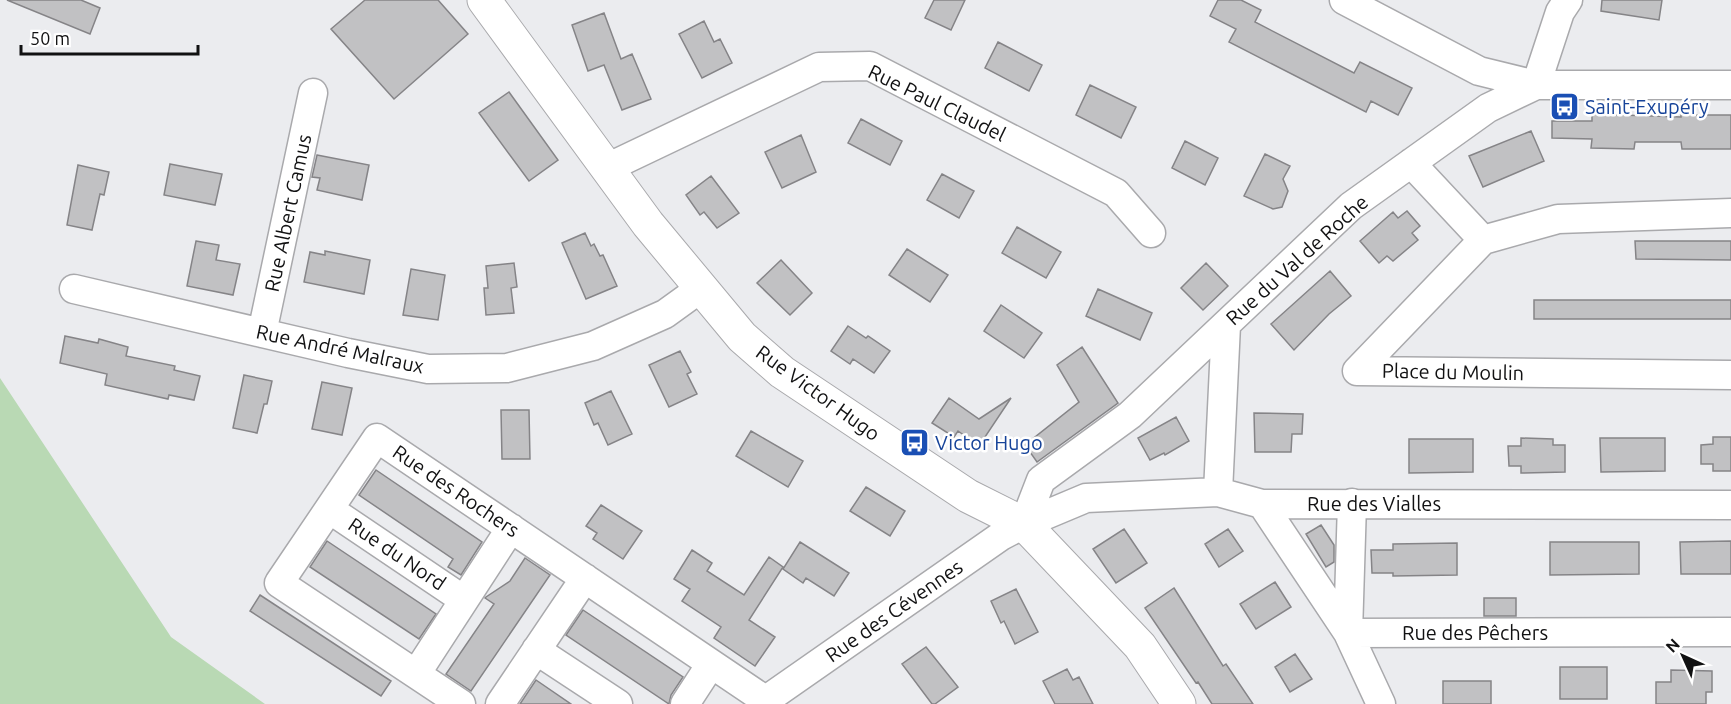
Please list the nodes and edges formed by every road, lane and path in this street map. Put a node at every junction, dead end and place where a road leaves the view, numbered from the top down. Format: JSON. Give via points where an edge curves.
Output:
{"nodes":[{"id":1,"x":484,"y":0,"type":"edge"},
{"id":2,"x":1344,"y":0,"type":"edge"},
{"id":3,"x":1568,"y":0,"type":"edge"},
{"id":4,"x":1536,"y":85,"type":"junction"},
{"id":5,"x":1731,"y":85,"type":"edge"},
{"id":6,"x":313,"y":93,"type":"dead end"},
{"id":7,"x":1411,"y":163,"type":"junction"},
{"id":8,"x":608,"y":168,"type":"junction"},
{"id":9,"x":1731,"y":213,"type":"edge"},
{"id":10,"x":1151,"y":233,"type":"dead end"},
{"id":11,"x":1483,"y":240,"type":"junction"},
{"id":12,"x":701,"y":288,"type":"junction"},
{"id":13,"x":74,"y":289,"type":"dead end"},
{"id":14,"x":1226,"y":325,"type":"junction"},
{"id":15,"x":262,"y":333,"type":"junction"},
{"id":16,"x":1731,"y":375,"type":"edge"},
{"id":17,"x":1218,"y":492,"type":"junction"},
{"id":18,"x":1352,"y":503,"type":"junction"},
{"id":19,"x":1262,"y":504,"type":"junction"},
{"id":20,"x":1731,"y":505,"type":"edge"},
{"id":21,"x":329,"y":509,"type":"junction"},
{"id":22,"x":1024,"y":524,"type":"junction"},
{"id":23,"x":511,"y":528,"type":"junction"},
{"id":24,"x":585,"y":578,"type":"junction"},
{"id":25,"x":464,"y":600,"type":"junction"},
{"id":26,"x":1731,"y":632,"type":"edge"},
{"id":27,"x":1348,"y":633,"type":"junction"},
{"id":28,"x":536,"y":650,"type":"junction"},
{"id":29,"x":711,"y":664,"type":"junction"},
{"id":30,"x":416,"y":674,"type":"junction"},
{"id":31,"x":767,"y":703,"type":"edge"},
{"id":32,"x":461,"y":704,"type":"edge"},
{"id":33,"x":500,"y":704,"type":"edge"},
{"id":34,"x":618,"y":704,"type":"edge"},
{"id":35,"x":685,"y":704,"type":"edge"},
{"id":36,"x":1179,"y":704,"type":"edge"},
{"id":37,"x":1381,"y":704,"type":"edge"}],
"edges":[{"from":1,"to":8,"type":"street","name":"Rue Victor Hugo"},
{"from":2,"to":4,"type":"street","via":[[1479,71]]},
{"from":3,"to":4,"type":"street","via":[[1560,12]]},
{"from":4,"to":5,"type":"street","name":"Rue du Val de Roche"},
{"from":4,"to":7,"type":"street","name":"Rue du Val de Roche","via":[[1488,108]]},
{"from":6,"to":15,"type":"street","name":"Rue Albert Camus"},
{"from":7,"to":11,"type":"street"},
{"from":7,"to":14,"type":"street","name":"Rue du Val de Roche","via":[[1351,206]]},
{"from":8,"to":10,"type":"street","name":"Rue Paul Claudel","via":[[819,67],[870,66],[1116,194]]},
{"from":8,"to":12,"type":"street","name":"Rue Victor Hugo"},
{"from":9,"to":11,"type":"street","via":[[1558,219]]},
{"from":11,"to":16,"type":"street","name":"Place du Moulin","via":[[1357,370]]},
{"from":12,"to":15,"type":"street","name":"Rue André Malraux","via":[[665,314],[593,346],[507,368],[428,369]]},
{"from":12,"to":22,"type":"street","name":"Rue Victor Hugo","via":[[742,337],[782,372],[968,496]]},
{"from":13,"to":15,"type":"street","name":"Rue André Malraux"},
{"from":14,"to":17,"type":"street"},
{"from":14,"to":22,"type":"street","name":"Rue du Val de Roche","via":[[1130,415],[1041,480]]},
{"from":17,"to":19,"type":"street","name":"Rue des Vialles"},
{"from":17,"to":22,"type":"street","name":"Rue des Vialles","via":[[1086,498]]},
{"from":18,"to":19,"type":"street","name":"Rue des Vialles"},
{"from":18,"to":20,"type":"street","name":"Rue des Vialles"},
{"from":18,"to":27,"type":"street"},
{"from":19,"to":27,"type":"street"},
{"from":21,"to":23,"type":"street","name":"Rue des Rochers","via":[[377,438]]},
{"from":21,"to":25,"type":"street","name":"Rue du Nord"},
{"from":21,"to":30,"type":"street","name":"Rue des Rochers","via":[[279,583]]},
{"from":22,"to":31,"type":"street","name":"Rue des Cévennes","via":[[1000,536]]},
{"from":22,"to":36,"type":"street","name":"Rue Victor Hugo","via":[[1140,646]]},
{"from":23,"to":24,"type":"street","name":"Rue des Rochers"},
{"from":23,"to":25,"type":"street","name":"Rue du Nord"},
{"from":24,"to":28,"type":"street"},
{"from":24,"to":29,"type":"street","name":"Rue des Rochers"},
{"from":25,"to":30,"type":"street","name":"Rue du Nord"},
{"from":26,"to":27,"type":"street","name":"Rue des Pêchers"},
{"from":27,"to":37,"type":"street"},
{"from":28,"to":33,"type":"street"},
{"from":28,"to":34,"type":"street"},
{"from":29,"to":31,"type":"street","name":"Rue des Rochers"},
{"from":29,"to":35,"type":"street"},
{"from":30,"to":32,"type":"street","name":"Rue des Rochers"}]}
